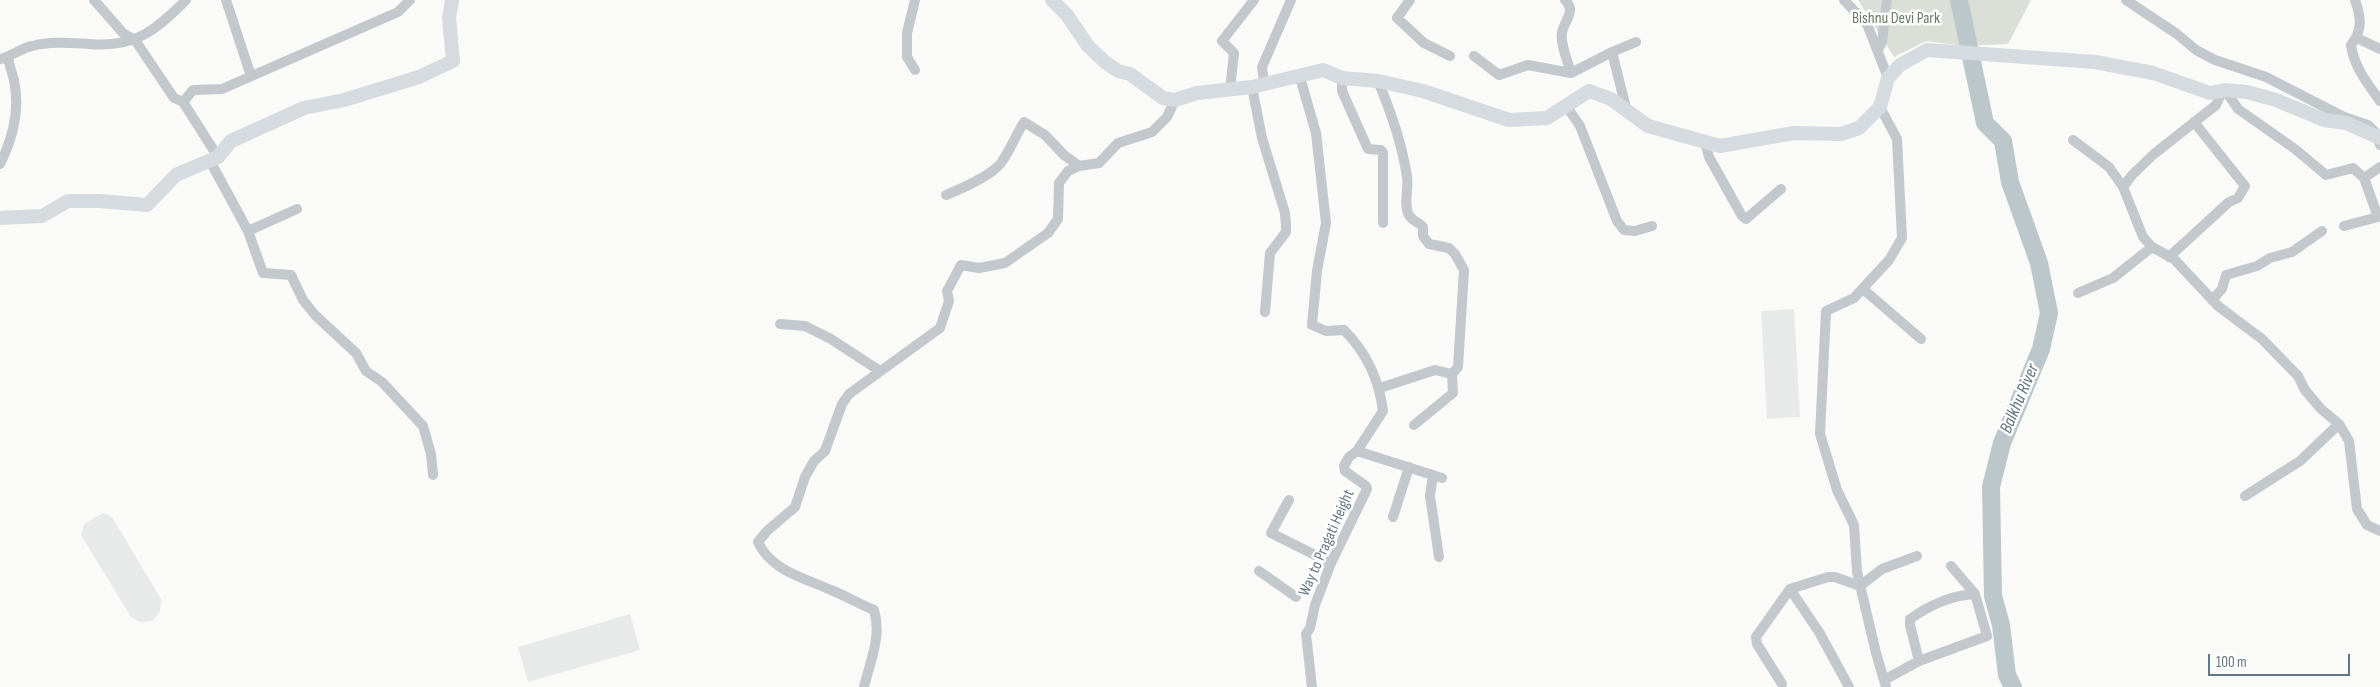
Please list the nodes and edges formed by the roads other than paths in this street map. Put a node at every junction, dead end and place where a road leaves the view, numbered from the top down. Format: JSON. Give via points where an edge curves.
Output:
{"nodes":[{"id":1,"x":94,"y":0,"type":"edge"},
{"id":2,"x":186,"y":0,"type":"edge"},
{"id":3,"x":226,"y":0,"type":"edge"},
{"id":4,"x":410,"y":0,"type":"edge"},
{"id":5,"x":452,"y":0,"type":"edge"},
{"id":6,"x":915,"y":0,"type":"edge"},
{"id":7,"x":1052,"y":0,"type":"edge"},
{"id":8,"x":1254,"y":0,"type":"edge"},
{"id":9,"x":1291,"y":0,"type":"edge"},
{"id":10,"x":1410,"y":0,"type":"edge"},
{"id":11,"x":1844,"y":0,"type":"edge"},
{"id":12,"x":1888,"y":0,"type":"edge"},
{"id":13,"x":2126,"y":0,"type":"edge"},
{"id":14,"x":2355,"y":0,"type":"edge"},
{"id":15,"x":1569,"y":1,"type":"edge"},
{"id":16,"x":2357,"y":38,"type":"junction"},
{"id":17,"x":136,"y":40,"type":"junction"},
{"id":18,"x":1636,"y":42,"type":"dead end"},
{"id":19,"x":2380,"y":49,"type":"edge"},
{"id":20,"x":1878,"y":50,"type":"junction"},
{"id":21,"x":1612,"y":52,"type":"junction"},
{"id":22,"x":1450,"y":56,"type":"dead end"},
{"id":23,"x":1474,"y":56,"type":"dead end"},
{"id":24,"x":4,"y":58,"type":"edge"},
{"id":25,"x":915,"y":70,"type":"dead end"},
{"id":26,"x":1571,"y":73,"type":"junction"},
{"id":27,"x":1299,"y":74,"type":"junction"},
{"id":28,"x":251,"y":76,"type":"junction"},
{"id":29,"x":1342,"y":78,"type":"junction"},
{"id":30,"x":1888,"y":78,"type":"junction"},
{"id":31,"x":1378,"y":81,"type":"junction"},
{"id":32,"x":1258,"y":85,"type":"junction"},
{"id":33,"x":1230,"y":90,"type":"junction"},
{"id":34,"x":2223,"y":91,"type":"junction"},
{"id":35,"x":1175,"y":100,"type":"junction"},
{"id":36,"x":2380,"y":101,"type":"edge"},
{"id":37,"x":183,"y":102,"type":"junction"},
{"id":38,"x":1567,"y":107,"type":"junction"},
{"id":39,"x":1880,"y":107,"type":"junction"},
{"id":40,"x":1627,"y":112,"type":"junction"},
{"id":41,"x":2194,"y":122,"type":"junction"},
{"id":42,"x":2073,"y":140,"type":"dead end"},
{"id":43,"x":2379,"y":140,"type":"edge"},
{"id":44,"x":1705,"y":142,"type":"junction"},
{"id":45,"x":214,"y":159,"type":"junction"},
{"id":46,"x":0,"y":164,"type":"edge"},
{"id":47,"x":1080,"y":166,"type":"junction"},
{"id":48,"x":2380,"y":167,"type":"edge"},
{"id":49,"x":2364,"y":178,"type":"junction"},
{"id":50,"x":2123,"y":187,"type":"junction"},
{"id":51,"x":1781,"y":189,"type":"dead end"},
{"id":52,"x":946,"y":195,"type":"dead end"},
{"id":53,"x":298,"y":209,"type":"dead end"},
{"id":54,"x":0,"y":218,"type":"edge"},
{"id":55,"x":1382,"y":223,"type":"dead end"},
{"id":56,"x":1652,"y":226,"type":"dead end"},
{"id":57,"x":2344,"y":226,"type":"dead end"},
{"id":58,"x":248,"y":231,"type":"junction"},
{"id":59,"x":2322,"y":231,"type":"dead end"},
{"id":60,"x":2152,"y":247,"type":"junction"},
{"id":61,"x":2169,"y":257,"type":"junction"},
{"id":62,"x":1862,"y":289,"type":"junction"},
{"id":63,"x":2078,"y":293,"type":"dead end"},
{"id":64,"x":2212,"y":300,"type":"junction"},
{"id":65,"x":1264,"y":312,"type":"dead end"},
{"id":66,"x":780,"y":324,"type":"dead end"},
{"id":67,"x":1921,"y":339,"type":"dead end"},
{"id":68,"x":880,"y":371,"type":"junction"},
{"id":69,"x":1452,"y":374,"type":"junction"},
{"id":70,"x":1380,"y":388,"type":"junction"},
{"id":71,"x":2339,"y":424,"type":"junction"},
{"id":72,"x":1414,"y":425,"type":"dead end"},
{"id":73,"x":1357,"y":451,"type":"junction"},
{"id":74,"x":1409,"y":467,"type":"junction"},
{"id":75,"x":433,"y":474,"type":"dead end"},
{"id":76,"x":2245,"y":496,"type":"dead end"},
{"id":77,"x":1288,"y":500,"type":"dead end"},
{"id":78,"x":1393,"y":517,"type":"dead end"},
{"id":79,"x":2380,"y":532,"type":"edge"},
{"id":80,"x":1917,"y":556,"type":"dead end"},
{"id":81,"x":1439,"y":557,"type":"dead end"},
{"id":82,"x":1331,"y":563,"type":"junction"},
{"id":83,"x":1951,"y":566,"type":"dead end"},
{"id":84,"x":1259,"y":571,"type":"dead end"},
{"id":85,"x":1860,"y":586,"type":"junction"},
{"id":86,"x":1790,"y":590,"type":"junction"},
{"id":87,"x":1975,"y":594,"type":"junction"},
{"id":88,"x":1296,"y":597,"type":"dead end"},
{"id":89,"x":1919,"y":661,"type":"junction"},
{"id":90,"x":1782,"y":684,"type":"dead end"},
{"id":91,"x":1885,"y":684,"type":"edge"},
{"id":92,"x":864,"y":687,"type":"edge"},
{"id":93,"x":1312,"y":687,"type":"edge"},
{"id":94,"x":1848,"y":687,"type":"edge"}],
"edges":[{"from":1,"to":17,"type":"street","via":[[123,33]]},
{"from":2,"to":17,"type":"street","via":[[159,26]]},
{"from":3,"to":28,"type":"street"},
{"from":4,"to":28,"type":"street","via":[[398,12]]},
{"from":5,"to":45,"type":"street","via":[[453,61],[419,77],[344,100],[304,108],[231,141]]},
{"from":6,"to":25,"type":"street","via":[[907,33],[907,57]]},
{"from":7,"to":35,"type":"street","via":[[1067,15],[1088,46],[1105,62],[1130,74],[1163,98]]},
{"from":8,"to":33,"type":"street","via":[[1222,41],[1234,53]]},
{"from":9,"to":32,"type":"street","via":[[1262,67]]},
{"from":10,"to":22,"type":"street","via":[[1397,18],[1424,42]]},
{"from":11,"to":20,"type":"street","via":[[1868,24]]},
{"from":12,"to":20,"type":"street"},
{"from":13,"to":43,"type":"street","via":[[2196,50],[2266,77],[2344,117],[2368,125]]},
{"from":14,"to":16,"type":"street","via":[[2360,14]]},
{"from":15,"to":26,"type":"street","via":[[1571,11],[1562,34]]},
{"from":16,"to":19,"type":"street"},
{"from":16,"to":36,"type":"street","via":[[2351,45],[2352,55]]},
{"from":17,"to":24,"type":"street","via":[[117,44],[64,42],[31,46]]},
{"from":17,"to":37,"type":"street","via":[[174,98]]},
{"from":18,"to":21,"type":"street"},
{"from":20,"to":30,"type":"street"},
{"from":21,"to":26,"type":"street"},
{"from":21,"to":40,"type":"street"},
{"from":23,"to":26,"type":"street","via":[[1499,75],[1528,65]]},
{"from":24,"to":46,"type":"street","via":[[14,87],[15,116],[14,132]]},
{"from":27,"to":29,"type":"street","via":[[1323,70]]},
{"from":27,"to":32,"type":"street"},
{"from":27,"to":70,"type":"street","name":"Way to Pragati Height","via":[[1316,133],[1326,223],[1312,325],[1326,331],[1344,330],[1360,346]]},
{"from":28,"to":37,"type":"street","via":[[222,89],[193,90]]},
{"from":29,"to":31,"type":"street"},
{"from":29,"to":55,"type":"street","via":[[1342,91],[1368,149],[1384,153]]},
{"from":30,"to":34,"type":"street","via":[[1900,65],[1927,50],[1963,51],[2122,65],[2210,93]]},
{"from":30,"to":39,"type":"street"},
{"from":31,"to":38,"type":"street","via":[[1509,120],[1547,118]]},
{"from":31,"to":69,"type":"street","via":[[1399,137],[1408,178],[1409,217],[1423,227],[1423,236],[1429,244],[1448,248],[1464,270],[1458,367]]},
{"from":32,"to":33,"type":"street"},
{"from":32,"to":65,"type":"street","via":[[1262,138],[1286,226],[1286,232],[1270,253]]},
{"from":33,"to":35,"type":"street","via":[[1197,93]]},
{"from":34,"to":41,"type":"street","via":[[2216,105]]},
{"from":34,"to":43,"type":"street","via":[[2246,92],[2276,100],[2324,120],[2346,123]]},
{"from":34,"to":49,"type":"street","via":[[2238,109],[2326,175],[2348,167]]},
{"from":35,"to":47,"type":"street","via":[[1167,118],[1152,132],[1118,143],[1099,163]]},
{"from":37,"to":45,"type":"street"},
{"from":38,"to":40,"type":"street","via":[[1590,91],[1611,99]]},
{"from":38,"to":56,"type":"street","via":[[1580,126],[1617,221],[1624,230],[1635,231]]},
{"from":39,"to":44,"type":"street","via":[[1859,128],[1841,134],[1794,133],[1720,146]]},
{"from":39,"to":62,"type":"street","via":[[1897,138],[1902,238],[1889,260]]},
{"from":40,"to":44,"type":"street","via":[[1648,126]]},
{"from":41,"to":50,"type":"street","via":[[2154,154]]},
{"from":41,"to":61,"type":"street","via":[[2245,186],[2238,198],[2229,202]]},
{"from":42,"to":50,"type":"street","via":[[2110,167]]},
{"from":44,"to":51,"type":"street","via":[[1709,157],[1746,219]]},
{"from":45,"to":54,"type":"street","via":[[176,175],[147,205],[68,201],[42,216]]},
{"from":45,"to":58,"type":"street"},
{"from":47,"to":52,"type":"street","via":[[1045,135],[1024,122],[1002,162],[974,183]]},
{"from":47,"to":68,"type":"street","via":[[1068,171],[1059,183],[1058,219],[1048,233],[1005,263],[979,268],[961,264],[947,291],[949,301],[940,328]]},
{"from":48,"to":49,"type":"street"},
{"from":49,"to":57,"type":"street","via":[[2378,217]]},
{"from":50,"to":60,"type":"street","via":[[2143,238]]},
{"from":53,"to":58,"type":"street"},
{"from":58,"to":75,"type":"street","via":[[263,273],[291,275],[303,300],[315,315],[356,352],[366,371],[382,382],[422,426],[431,454]]},
{"from":59,"to":64,"type":"street","via":[[2292,252],[2226,275],[2222,289]]},
{"from":60,"to":61,"type":"street"},
{"from":60,"to":63,"type":"street","via":[[2114,278]]},
{"from":61,"to":64,"type":"street"},
{"from":62,"to":67,"type":"street"},
{"from":62,"to":85,"type":"street","via":[[1854,298],[1826,311],[1820,434],[1837,490],[1854,525]]},
{"from":64,"to":71,"type":"street","via":[[2262,339],[2298,376],[2322,409]]},
{"from":66,"to":68,"type":"street","via":[[805,326]]},
{"from":68,"to":92,"type":"street","via":[[849,394],[842,404],[825,451],[805,477],[796,507],[758,542],[762,552],[784,570],[874,610],[877,635]]},
{"from":69,"to":70,"type":"street","via":[[1435,370]]},
{"from":69,"to":72,"type":"street","via":[[1453,393]]},
{"from":70,"to":73,"type":"street","name":"Way to Pragati Height","via":[[1384,411]]},
{"from":71,"to":76,"type":"street","via":[[2300,461]]},
{"from":71,"to":79,"type":"street","via":[[2349,441],[2357,509],[2367,525]]},
{"from":73,"to":74,"type":"street"},
{"from":73,"to":82,"type":"street","name":"Way to Pragati Height","via":[[1349,457],[1344,468],[1367,489]]},
{"from":74,"to":78,"type":"street"},
{"from":74,"to":81,"type":"street","via":[[1437,477],[1430,496]]},
{"from":77,"to":82,"type":"street","via":[[1271,533]]},
{"from":80,"to":85,"type":"street","via":[[1882,569]]},
{"from":82,"to":93,"type":"street","name":"Way to Pragati Height","via":[[1315,605],[1306,642]]},
{"from":83,"to":87,"type":"street"},
{"from":84,"to":88,"type":"street"},
{"from":85,"to":86,"type":"street","via":[[1828,577]]},
{"from":85,"to":91,"type":"street"},
{"from":86,"to":90,"type":"street","via":[[1756,637],[1757,644]]},
{"from":86,"to":94,"type":"street","via":[[1819,632]]},
{"from":87,"to":89,"type":"street","via":[[1959,594],[1943,600],[1910,619]]},
{"from":87,"to":89,"type":"street","via":[[1986,636]]},
{"from":89,"to":91,"type":"street"}]}
